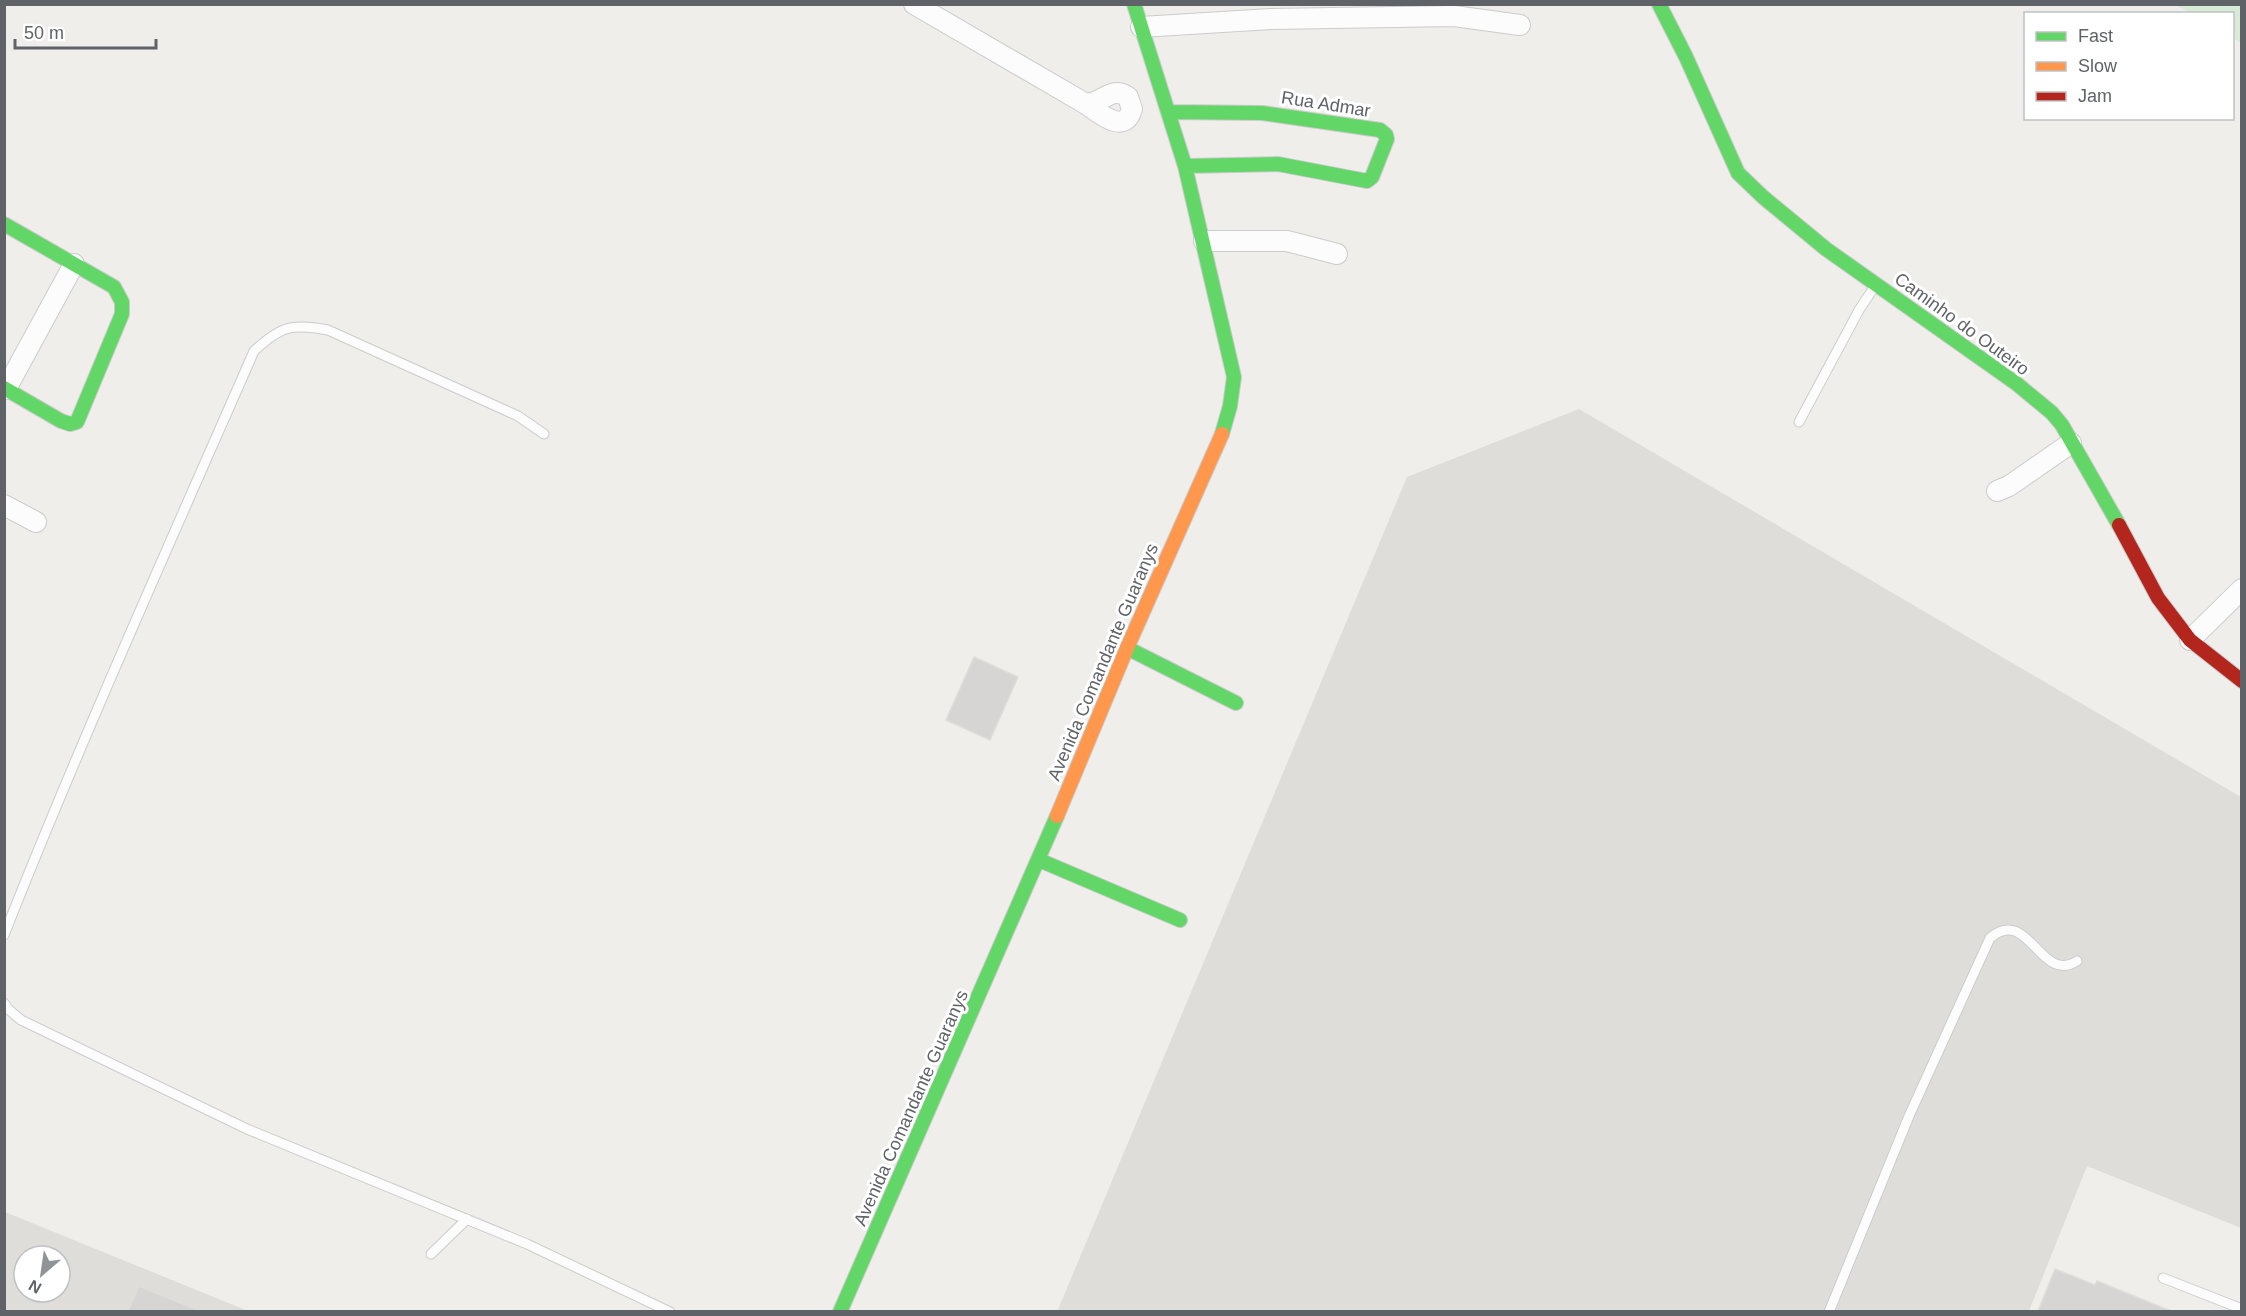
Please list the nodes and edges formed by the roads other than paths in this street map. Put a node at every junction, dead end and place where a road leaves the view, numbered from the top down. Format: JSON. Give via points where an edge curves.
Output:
{"nodes":[{"id":1,"x":914,"y":4,"type":"edge"},
{"id":2,"x":1134,"y":4,"type":"edge"},
{"id":3,"x":1659,"y":4,"type":"edge"},
{"id":4,"x":1520,"y":26,"type":"dead end"},
{"id":5,"x":1141,"y":27,"type":"junction"},
{"id":6,"x":1086,"y":104,"type":"dead end"},
{"id":7,"x":1169,"y":112,"type":"junction"},
{"id":8,"x":1185,"y":166,"type":"junction"},
{"id":9,"x":4,"y":224,"type":"edge"},
{"id":10,"x":1204,"y":241,"type":"junction"},
{"id":11,"x":1337,"y":255,"type":"dead end"},
{"id":12,"x":74,"y":264,"type":"junction"},
{"id":13,"x":1877,"y":284,"type":"junction"},
{"id":14,"x":5,"y":390,"type":"edge"},
{"id":15,"x":1799,"y":422,"type":"dead end"},
{"id":16,"x":544,"y":434,"type":"dead end"},
{"id":17,"x":2071,"y":443,"type":"junction"},
{"id":18,"x":1997,"y":490,"type":"dead end"},
{"id":19,"x":4,"y":505,"type":"edge"},
{"id":20,"x":36,"y":522,"type":"dead end"},
{"id":21,"x":2241,"y":589,"type":"edge"},
{"id":22,"x":2190,"y":640,"type":"junction"},
{"id":23,"x":1127,"y":648,"type":"junction"},
{"id":24,"x":2241,"y":681,"type":"edge"},
{"id":25,"x":1236,"y":703,"type":"dead end"},
{"id":26,"x":1040,"y":861,"type":"junction"},
{"id":27,"x":1180,"y":920,"type":"dead end"},
{"id":28,"x":4,"y":935,"type":"edge"},
{"id":29,"x":2077,"y":961,"type":"dead end"},
{"id":30,"x":4,"y":1003,"type":"edge"},
{"id":31,"x":467,"y":1219,"type":"junction"},
{"id":32,"x":431,"y":1254,"type":"dead end"},
{"id":33,"x":2163,"y":1278,"type":"dead end"},
{"id":34,"x":2241,"y":1309,"type":"edge"},
{"id":35,"x":670,"y":1311,"type":"edge"},
{"id":36,"x":840,"y":1311,"type":"edge"},
{"id":37,"x":1829,"y":1311,"type":"edge"}],
"edges":[{"from":1,"to":6,"type":"street"},
{"from":2,"to":5,"type":"street","name":"Avenida Comandante Guaranys"},
{"from":3,"to":13,"type":"street","name":"Caminho do Outeiro","via":[[1738,173],[1826,249]]},
{"from":4,"to":5,"type":"street","via":[[1454,16],[1271,19]]},
{"from":5,"to":7,"type":"street","name":"Avenida Comandante Guaranys"},
{"from":7,"to":8,"type":"street","name":"Avenida Comandante Guaranys"},
{"from":7,"to":8,"type":"street","name":"Rua Admar","via":[[1262,113],[1380,130],[1387,139],[1367,181],[1278,164]]},
{"from":8,"to":10,"type":"street","name":"Avenida Comandante Guaranys"},
{"from":9,"to":12,"type":"street"},
{"from":10,"to":11,"type":"street","via":[[1287,241]]},
{"from":10,"to":23,"type":"street","name":"Avenida Comandante Guaranys","via":[[1234,377],[1230,406],[1220,442]]},
{"from":12,"to":14,"type":"street"},
{"from":12,"to":14,"type":"street","via":[[114,287],[122,302],[122,314],[81,415],[70,424]]},
{"from":13,"to":15,"type":"lane"},
{"from":13,"to":17,"type":"street","name":"Caminho do Outeiro","via":[[2017,384],[2052,413]]},
{"from":16,"to":28,"type":"lane","via":[[518,416],[328,330],[307,326],[285,328],[254,351]]},
{"from":17,"to":18,"type":"street","via":[[2009,486]]},
{"from":17,"to":22,"type":"street","name":"Caminho do Outeiro","via":[[2158,598]]},
{"from":19,"to":20,"type":"street"},
{"from":21,"to":22,"type":"street"},
{"from":22,"to":24,"type":"street","name":"Caminho do Outeiro"},
{"from":23,"to":25,"type":"street"},
{"from":23,"to":26,"type":"street","name":"Avenida Comandante Guaranys"},
{"from":26,"to":27,"type":"street"},
{"from":26,"to":36,"type":"street","name":"Avenida Comandante Guaranys"},
{"from":29,"to":37,"type":"lane","via":[[2065,966],[2053,963],[2016,931],[1997,932],[1990,938],[1909,1116]]},
{"from":30,"to":31,"type":"lane","via":[[21,1020],[247,1129]]},
{"from":31,"to":32,"type":"lane"},
{"from":31,"to":35,"type":"lane"},
{"from":33,"to":34,"type":"lane"}]}
